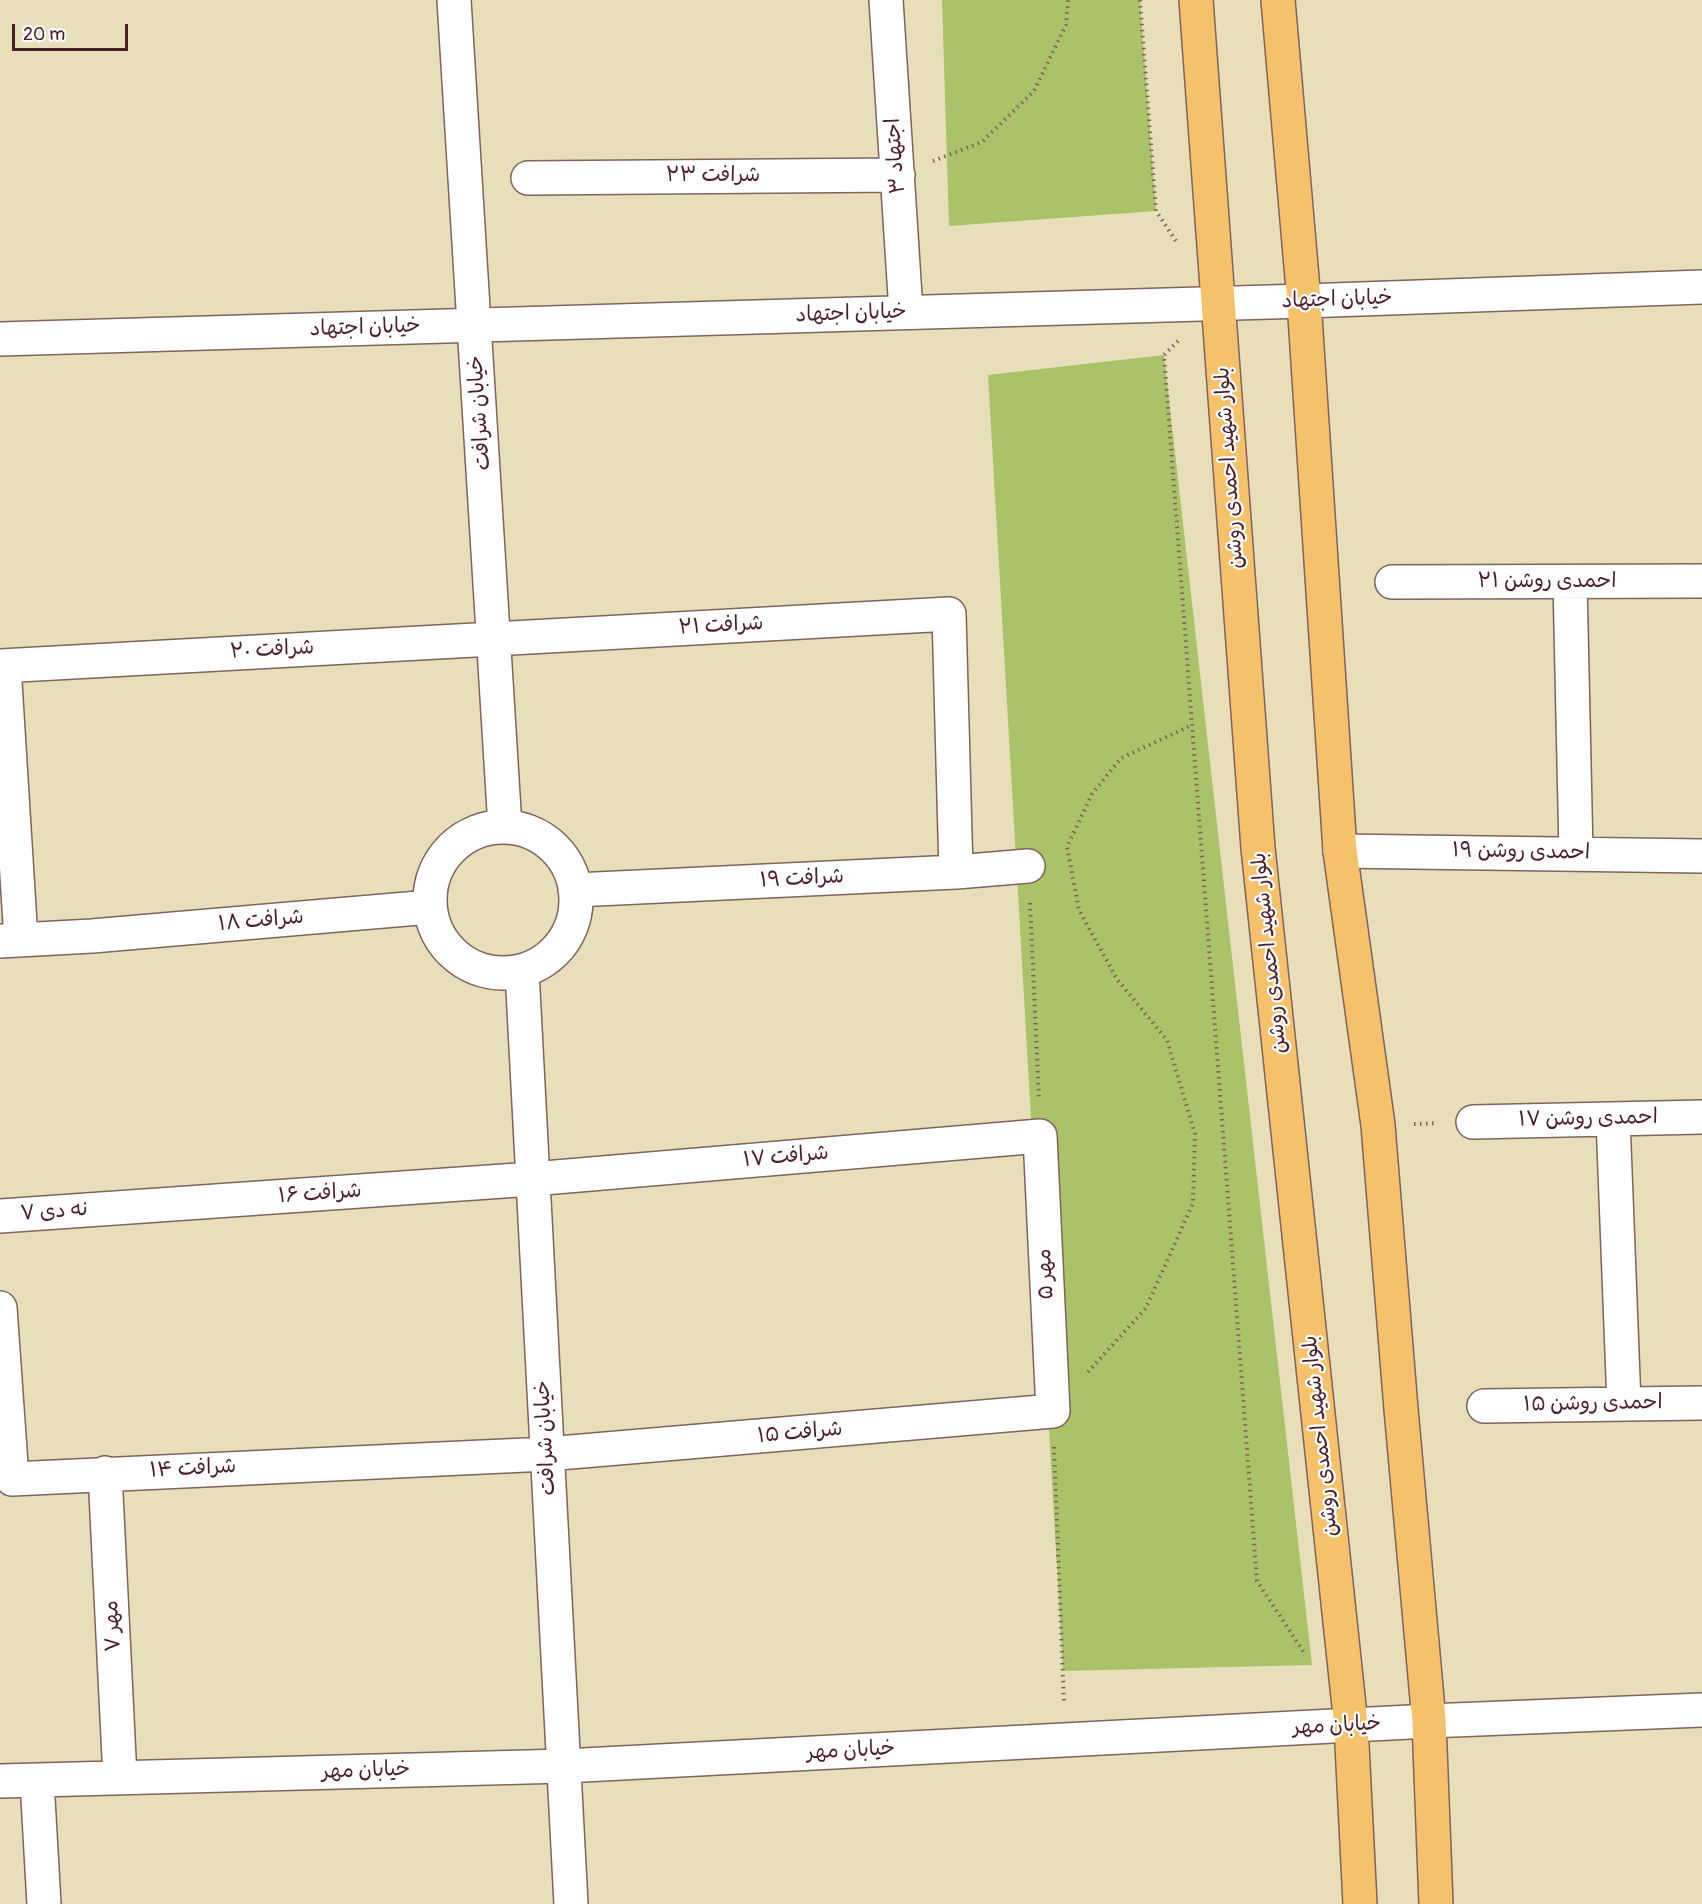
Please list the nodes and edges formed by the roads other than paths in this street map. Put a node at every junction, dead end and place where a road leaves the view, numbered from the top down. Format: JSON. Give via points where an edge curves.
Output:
{"nodes":[{"id":1,"x":454,"y":0,"type":"edge"},
{"id":2,"x":886,"y":0,"type":"edge"},
{"id":3,"x":1196,"y":0,"type":"edge"},
{"id":4,"x":1278,"y":0,"type":"edge"},
{"id":5,"x":897,"y":175,"type":"junction"},
{"id":6,"x":528,"y":178,"type":"dead end"},
{"id":7,"x":1702,"y":287,"type":"edge"},
{"id":8,"x":1304,"y":301,"type":"junction"},
{"id":9,"x":1218,"y":303,"type":"junction"},
{"id":10,"x":906,"y":312,"type":"junction"},
{"id":11,"x":474,"y":325,"type":"junction"},
{"id":12,"x":0,"y":339,"type":"edge"},
{"id":13,"x":1702,"y":581,"type":"edge"},
{"id":14,"x":1392,"y":582,"type":"dead end"},
{"id":15,"x":1570,"y":582,"type":"junction"},
{"id":16,"x":494,"y":638,"type":"junction"},
{"id":17,"x":2,"y":666,"type":"edge"},
{"id":18,"x":505,"y":826,"type":"junction"},
{"id":19,"x":1340,"y":851,"type":"junction"},
{"id":20,"x":1576,"y":853,"type":"junction"},
{"id":21,"x":1702,"y":856,"type":"edge"},
{"id":22,"x":1028,"y":866,"type":"road end"},
{"id":23,"x":956,"y":872,"type":"junction"},
{"id":24,"x":575,"y":890,"type":"junction"},
{"id":25,"x":430,"y":907,"type":"junction"},
{"id":26,"x":10,"y":941,"type":"edge"},
{"id":27,"x":522,"y":972,"type":"junction"},
{"id":28,"x":1702,"y":1117,"type":"edge"},
{"id":29,"x":1613,"y":1119,"type":"junction"},
{"id":30,"x":1473,"y":1122,"type":"road end"},
{"id":31,"x":1040,"y":1136,"type":"joint"},
{"id":32,"x":532,"y":1179,"type":"junction"},
{"id":33,"x":107,"y":1208,"type":"joint"},
{"id":34,"x":0,"y":1216,"type":"edge"},
{"id":35,"x":0,"y":1308,"type":"edge"},
{"id":36,"x":1702,"y":1403,"type":"edge"},
{"id":37,"x":1624,"y":1404,"type":"junction"},
{"id":38,"x":1484,"y":1406,"type":"dead end"},
{"id":39,"x":1053,"y":1412,"type":"joint"},
{"id":40,"x":547,"y":1454,"type":"junction"},
{"id":41,"x":105,"y":1473,"type":"junction"},
{"id":42,"x":1702,"y":1710,"type":"edge"},
{"id":43,"x":1429,"y":1720,"type":"junction"},
{"id":44,"x":1351,"y":1725,"type":"junction"},
{"id":45,"x":564,"y":1766,"type":"junction"},
{"id":46,"x":120,"y":1778,"type":"junction"},
{"id":47,"x":0,"y":1781,"type":"edge"},
{"id":48,"x":37,"y":1781,"type":"junction"},
{"id":49,"x":44,"y":1904,"type":"edge"},
{"id":50,"x":571,"y":1904,"type":"edge"},
{"id":51,"x":1360,"y":1904,"type":"edge"},
{"id":52,"x":1436,"y":1904,"type":"edge"}],
"edges":[{"from":1,"to":11,"type":"street","name":"خیابان شرافت"},
{"from":2,"to":5,"type":"street","name":"اجتهاد ۳"},
{"from":3,"to":9,"type":"main road","name":"بلوار شهید احمدی روشن"},
{"from":4,"to":8,"type":"main road"},
{"from":5,"to":6,"type":"street","name":"شرافت ۲۳"},
{"from":5,"to":10,"type":"street","name":"اجتهاد ۳"},
{"from":7,"to":8,"type":"street","name":"خیابان اجتهاد"},
{"from":8,"to":9,"type":"street","name":"خیابان اجتهاد"},
{"from":8,"to":19,"type":"main road"},
{"from":9,"to":10,"type":"street","name":"خیابان اجتهاد"},
{"from":9,"to":44,"type":"main road","name":"بلوار شهید احمدی روشن","via":[[1258,848]]},
{"from":10,"to":11,"type":"street","name":"خیابان اجتهاد"},
{"from":11,"to":12,"type":"street","name":"خیابان اجتهاد"},
{"from":11,"to":16,"type":"street","name":"خیابان شرافت"},
{"from":13,"to":15,"type":"street","name":"احمدی روشن ۲۱"},
{"from":14,"to":15,"type":"street","name":"احمدی روشن ۲۱"},
{"from":15,"to":20,"type":"street"},
{"from":16,"to":17,"type":"street","name":"شرافت ۲۰"},
{"from":16,"to":18,"type":"street","name":"خیابان شرافت"},
{"from":16,"to":23,"type":"street","name":"شرافت ۲۱","via":[[949,614]]},
{"from":17,"to":26,"type":"street"},
{"from":18,"to":24,"type":"street","via":[[528,831],[548,842],[564,858]]},
{"from":18,"to":25,"type":"street","via":[[482,830],[460,841],[442,859],[432,882]]},
{"from":19,"to":20,"type":"street","name":"احمدی روشن ۱۹"},
{"from":19,"to":43,"type":"main road","via":[[1378,1125]]},
{"from":20,"to":21,"type":"street","name":"احمدی روشن ۱۹"},
{"from":22,"to":23,"type":"street","name":"شرافت ۱۹"},
{"from":23,"to":24,"type":"street","name":"شرافت ۱۹"},
{"from":24,"to":27,"type":"street","via":[[573,925],[561,945],[544,961]]},
{"from":25,"to":26,"type":"street","name":"شرافت ۱۸"},
{"from":25,"to":27,"type":"street","via":[[436,931],[451,952],[471,966],[496,973]]},
{"from":27,"to":32,"type":"street","name":"خیابان شرافت"},
{"from":28,"to":29,"type":"street","name":"احمدی روشن ۱۷"},
{"from":29,"to":30,"type":"street","name":"احمدی روشن ۱۷"},
{"from":29,"to":37,"type":"street"},
{"from":31,"to":32,"type":"street","name":"شرافت ۱۷"},
{"from":31,"to":39,"type":"street","name":"مهر ۵"},
{"from":32,"to":33,"type":"street","name":"شرافت ۱۶"},
{"from":32,"to":40,"type":"street","name":"خیابان شرافت"},
{"from":33,"to":34,"type":"street","name":"نه دی ۷"},
{"from":35,"to":41,"type":"street","name":"شرافت ۱۴","via":[[12,1479]]},
{"from":36,"to":37,"type":"street","name":"احمدی روشن ۱۵"},
{"from":37,"to":38,"type":"street","name":"احمدی روشن ۱۵"},
{"from":39,"to":40,"type":"street","name":"شرافت ۱۵"},
{"from":40,"to":41,"type":"street","name":"شرافت ۱۴"},
{"from":40,"to":45,"type":"street","name":"خیابان شرافت"},
{"from":41,"to":46,"type":"street","name":"مهر ۷"},
{"from":42,"to":43,"type":"street","name":"خیابان مهر"},
{"from":43,"to":44,"type":"street","name":"خیابان مهر"},
{"from":43,"to":52,"type":"main road"},
{"from":44,"to":45,"type":"street","name":"خیابان مهر"},
{"from":44,"to":51,"type":"main road","name":"بلوار شهید احمدی روشن"},
{"from":45,"to":46,"type":"street","name":"خیابان مهر"},
{"from":45,"to":50,"type":"street","name":"خیابان شرافت"},
{"from":46,"to":48,"type":"street","name":"خیابان مهر"},
{"from":47,"to":48,"type":"street","name":"خیابان مهر"},
{"from":48,"to":49,"type":"street"}]}
